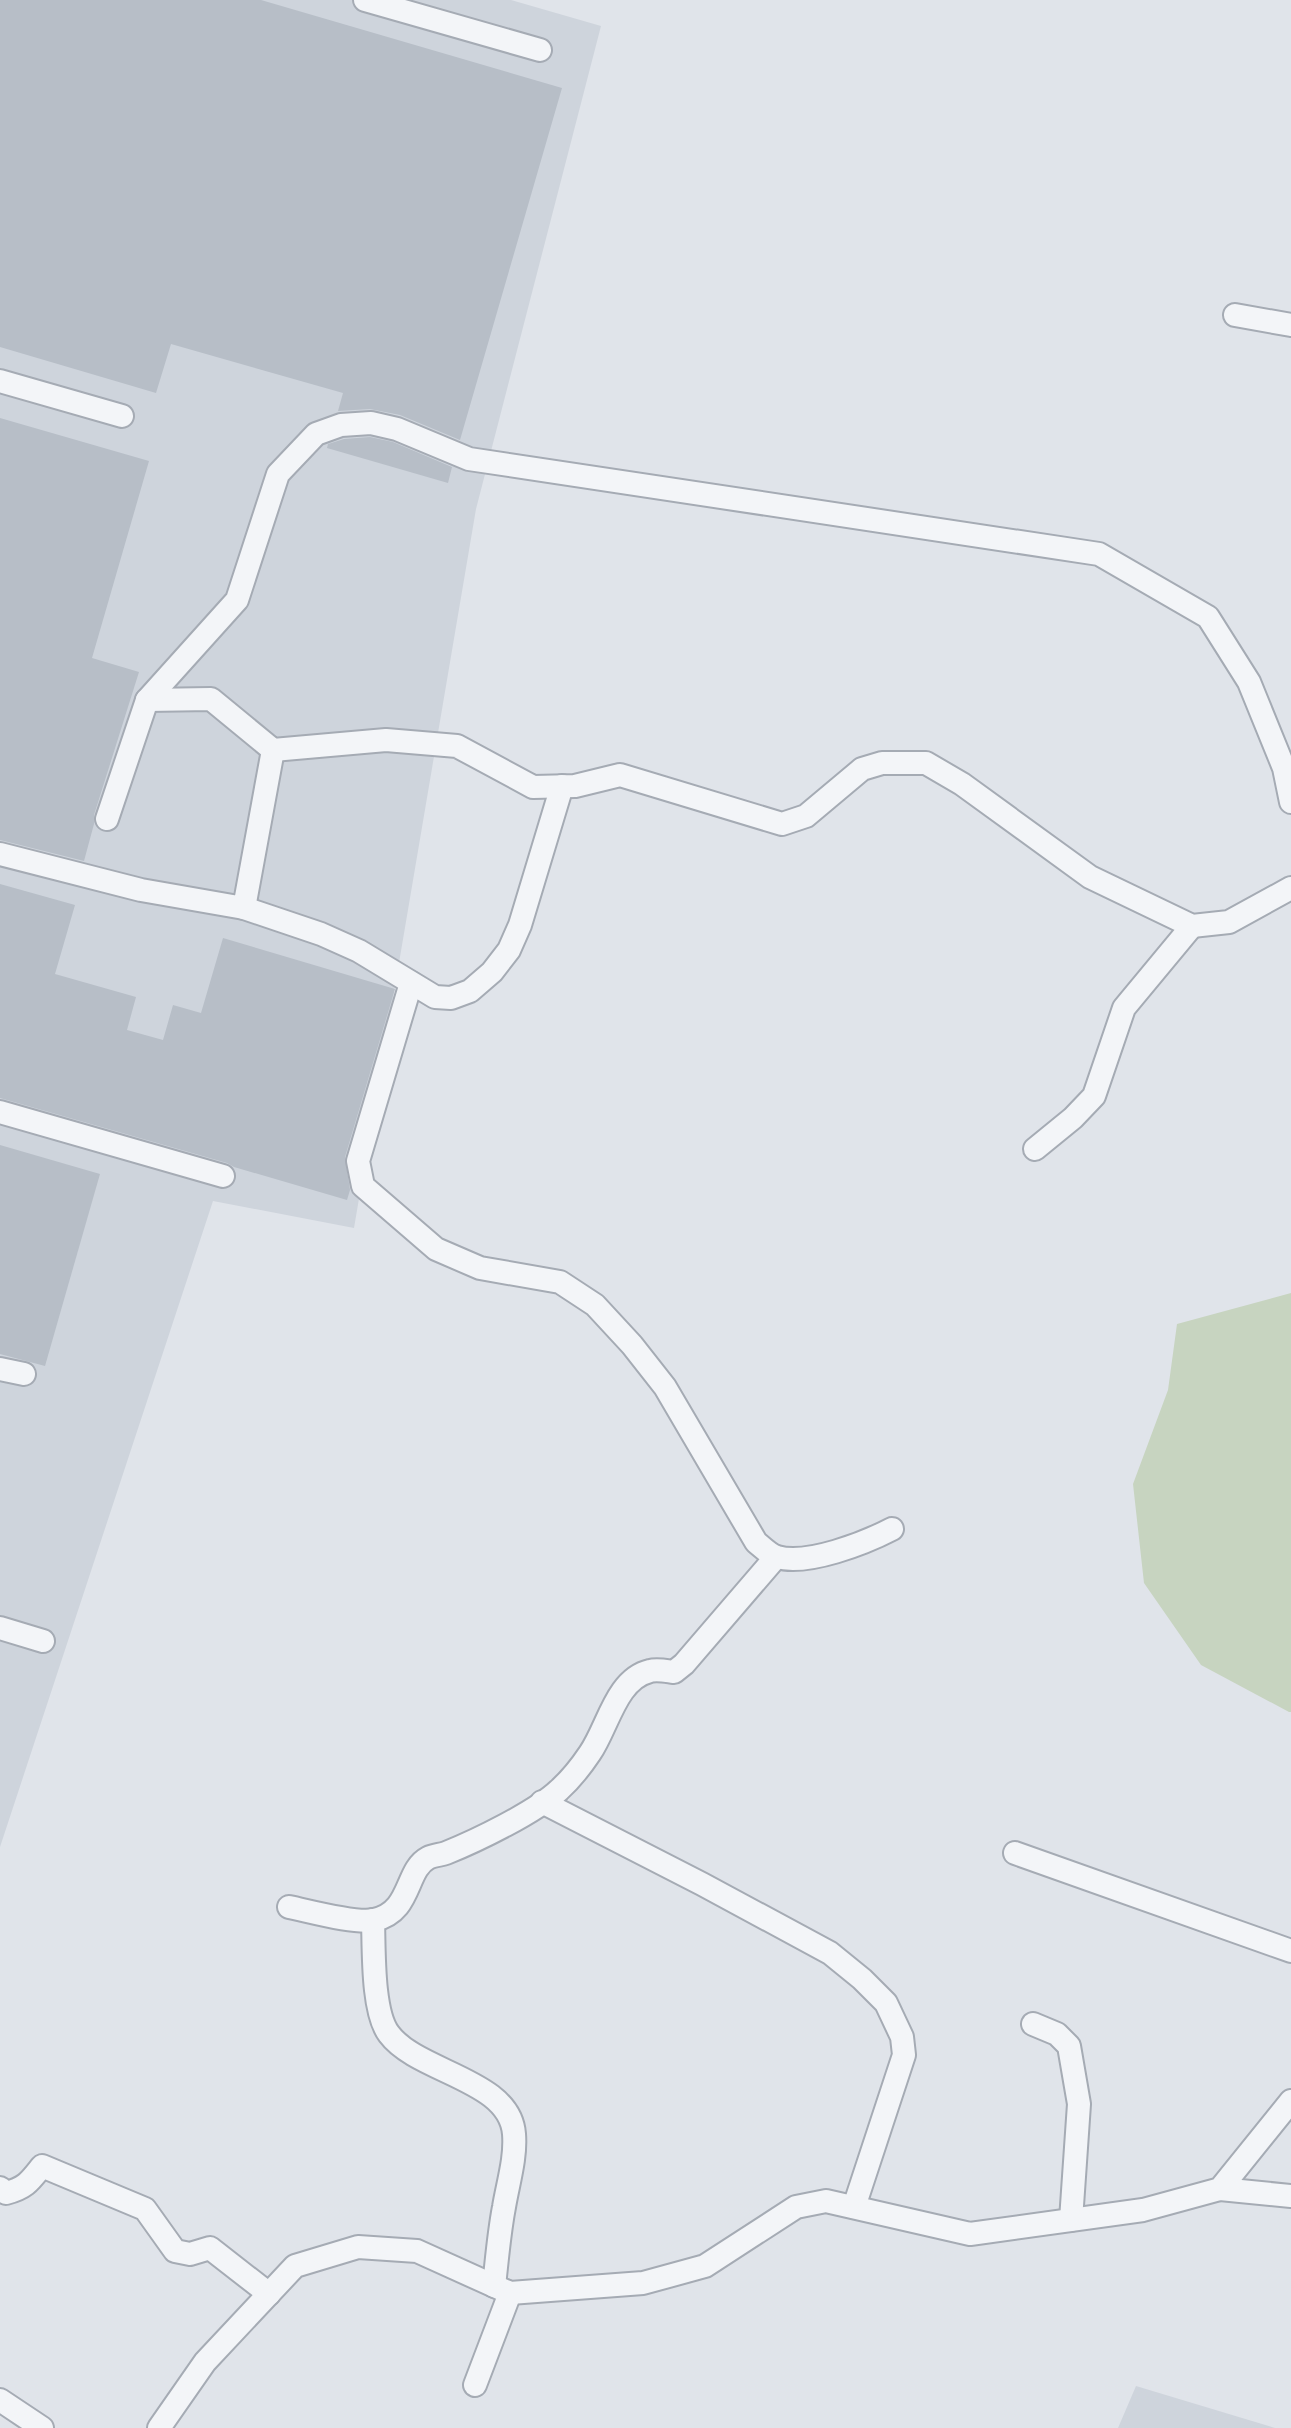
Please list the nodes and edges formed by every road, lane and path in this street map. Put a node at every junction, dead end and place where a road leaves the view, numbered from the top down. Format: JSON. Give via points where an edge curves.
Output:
{"nodes":[{"id":1,"x":365,"y":0,"type":"edge"},
{"id":2,"x":540,"y":50,"type":"dead end"},
{"id":3,"x":1235,"y":315,"type":"dead end"},
{"id":4,"x":1291,"y":325,"type":"edge"},
{"id":5,"x":0,"y":381,"type":"edge"},
{"id":6,"x":122,"y":416,"type":"dead end"},
{"id":7,"x":147,"y":700,"type":"junction"},
{"id":8,"x":273,"y":750,"type":"junction"},
{"id":9,"x":562,"y":786,"type":"junction"},
{"id":10,"x":1291,"y":802,"type":"edge"},
{"id":11,"x":107,"y":819,"type":"dead end"},
{"id":12,"x":0,"y":854,"type":"edge"},
{"id":13,"x":1291,"y":888,"type":"edge"},
{"id":14,"x":244,"y":908,"type":"junction"},
{"id":15,"x":1192,"y":926,"type":"junction"},
{"id":16,"x":411,"y":983,"type":"junction"},
{"id":17,"x":0,"y":1112,"type":"edge"},
{"id":18,"x":1035,"y":1149,"type":"dead end"},
{"id":19,"x":223,"y":1176,"type":"dead end"},
{"id":20,"x":0,"y":1369,"type":"edge"},
{"id":21,"x":24,"y":1374,"type":"dead end"},
{"id":22,"x":892,"y":1529,"type":"dead end"},
{"id":23,"x":776,"y":1557,"type":"junction"},
{"id":24,"x":0,"y":1628,"type":"edge"},
{"id":25,"x":43,"y":1641,"type":"dead end"},
{"id":26,"x":542,"y":1802,"type":"junction"},
{"id":27,"x":1015,"y":1853,"type":"dead end"},
{"id":28,"x":289,"y":1907,"type":"dead end"},
{"id":29,"x":373,"y":1920,"type":"junction"},
{"id":30,"x":1291,"y":1951,"type":"edge"},
{"id":31,"x":1033,"y":2024,"type":"dead end"},
{"id":32,"x":1291,"y":2101,"type":"edge"},
{"id":33,"x":0,"y":2188,"type":"edge"},
{"id":34,"x":1220,"y":2189,"type":"junction"},
{"id":35,"x":1291,"y":2196,"type":"edge"},
{"id":36,"x":854,"y":2207,"type":"junction"},
{"id":37,"x":1071,"y":2220,"type":"junction"},
{"id":38,"x":502,"y":2289,"type":"junction"},
{"id":39,"x":269,"y":2294,"type":"junction"},
{"id":40,"x":475,"y":2385,"type":"dead end"},
{"id":41,"x":0,"y":2400,"type":"edge"},
{"id":42,"x":42,"y":2428,"type":"edge"},
{"id":43,"x":159,"y":2428,"type":"edge"}],
"edges":[{"from":1,"to":2,"type":"street"},
{"from":3,"to":4,"type":"street"},
{"from":5,"to":6,"type":"street"},
{"from":7,"to":8,"type":"street","via":[[211,699]]},
{"from":7,"to":10,"type":"street","via":[[237,600],[278,474],[316,434],[371,423],[469,459],[1099,554],[1208,617],[1249,682],[1284,768]]},
{"from":7,"to":11,"type":"street"},
{"from":8,"to":9,"type":"street","via":[[386,740],[457,746],[533,787]]},
{"from":8,"to":14,"type":"street"},
{"from":9,"to":15,"type":"street","via":[[620,775],[782,824],[806,816],[862,769],[882,763],[926,763],[1090,877]]},
{"from":9,"to":16,"type":"street","via":[[509,950],[470,991],[451,998],[435,997]]},
{"from":12,"to":14,"type":"street","via":[[141,890]]},
{"from":13,"to":15,"type":"street","via":[[1229,922]]},
{"from":14,"to":16,"type":"street","via":[[359,951]]},
{"from":15,"to":18,"type":"street","via":[[1124,1008],[1094,1096]]},
{"from":16,"to":23,"type":"street","via":[[358,1161],[363,1186],[436,1249],[480,1268],[560,1282],[595,1305],[665,1387],[756,1542]]},
{"from":17,"to":19,"type":"street"},
{"from":20,"to":21,"type":"street"},
{"from":22,"to":23,"type":"street","via":[[863,1544],[803,1559]]},
{"from":23,"to":26,"type":"street","via":[[684,1664],[674,1672],[638,1675],[627,1685],[591,1751]]},
{"from":24,"to":25,"type":"street"},
{"from":26,"to":29,"type":"street","via":[[429,1858],[393,1911]]},
{"from":26,"to":36,"type":"street","via":[[830,1953],[886,2003],[904,2055]]},
{"from":27,"to":30,"type":"street"},
{"from":28,"to":29,"type":"street"},
{"from":29,"to":38,"type":"street","via":[[379,2013],[387,2033],[406,2051],[480,2089],[502,2105],[511,2122],[511,2171],[500,2229]]},
{"from":31,"to":37,"type":"street","via":[[1069,2046],[1079,2104]]},
{"from":32,"to":34,"type":"street"},
{"from":33,"to":39,"type":"street","via":[[6,2193],[20,2190],[42,2166],[145,2209],[175,2251],[190,2254],[210,2248]]},
{"from":34,"to":35,"type":"street"},
{"from":34,"to":37,"type":"street","via":[[1143,2210]]},
{"from":36,"to":37,"type":"street","via":[[970,2234]]},
{"from":36,"to":38,"type":"street","via":[[826,2201],[796,2207],[705,2266],[643,2283]]},
{"from":38,"to":39,"type":"street","via":[[417,2251],[358,2247],[295,2266]]},
{"from":38,"to":40,"type":"street"},
{"from":39,"to":43,"type":"street","via":[[205,2362]]},
{"from":41,"to":42,"type":"street"}]}
